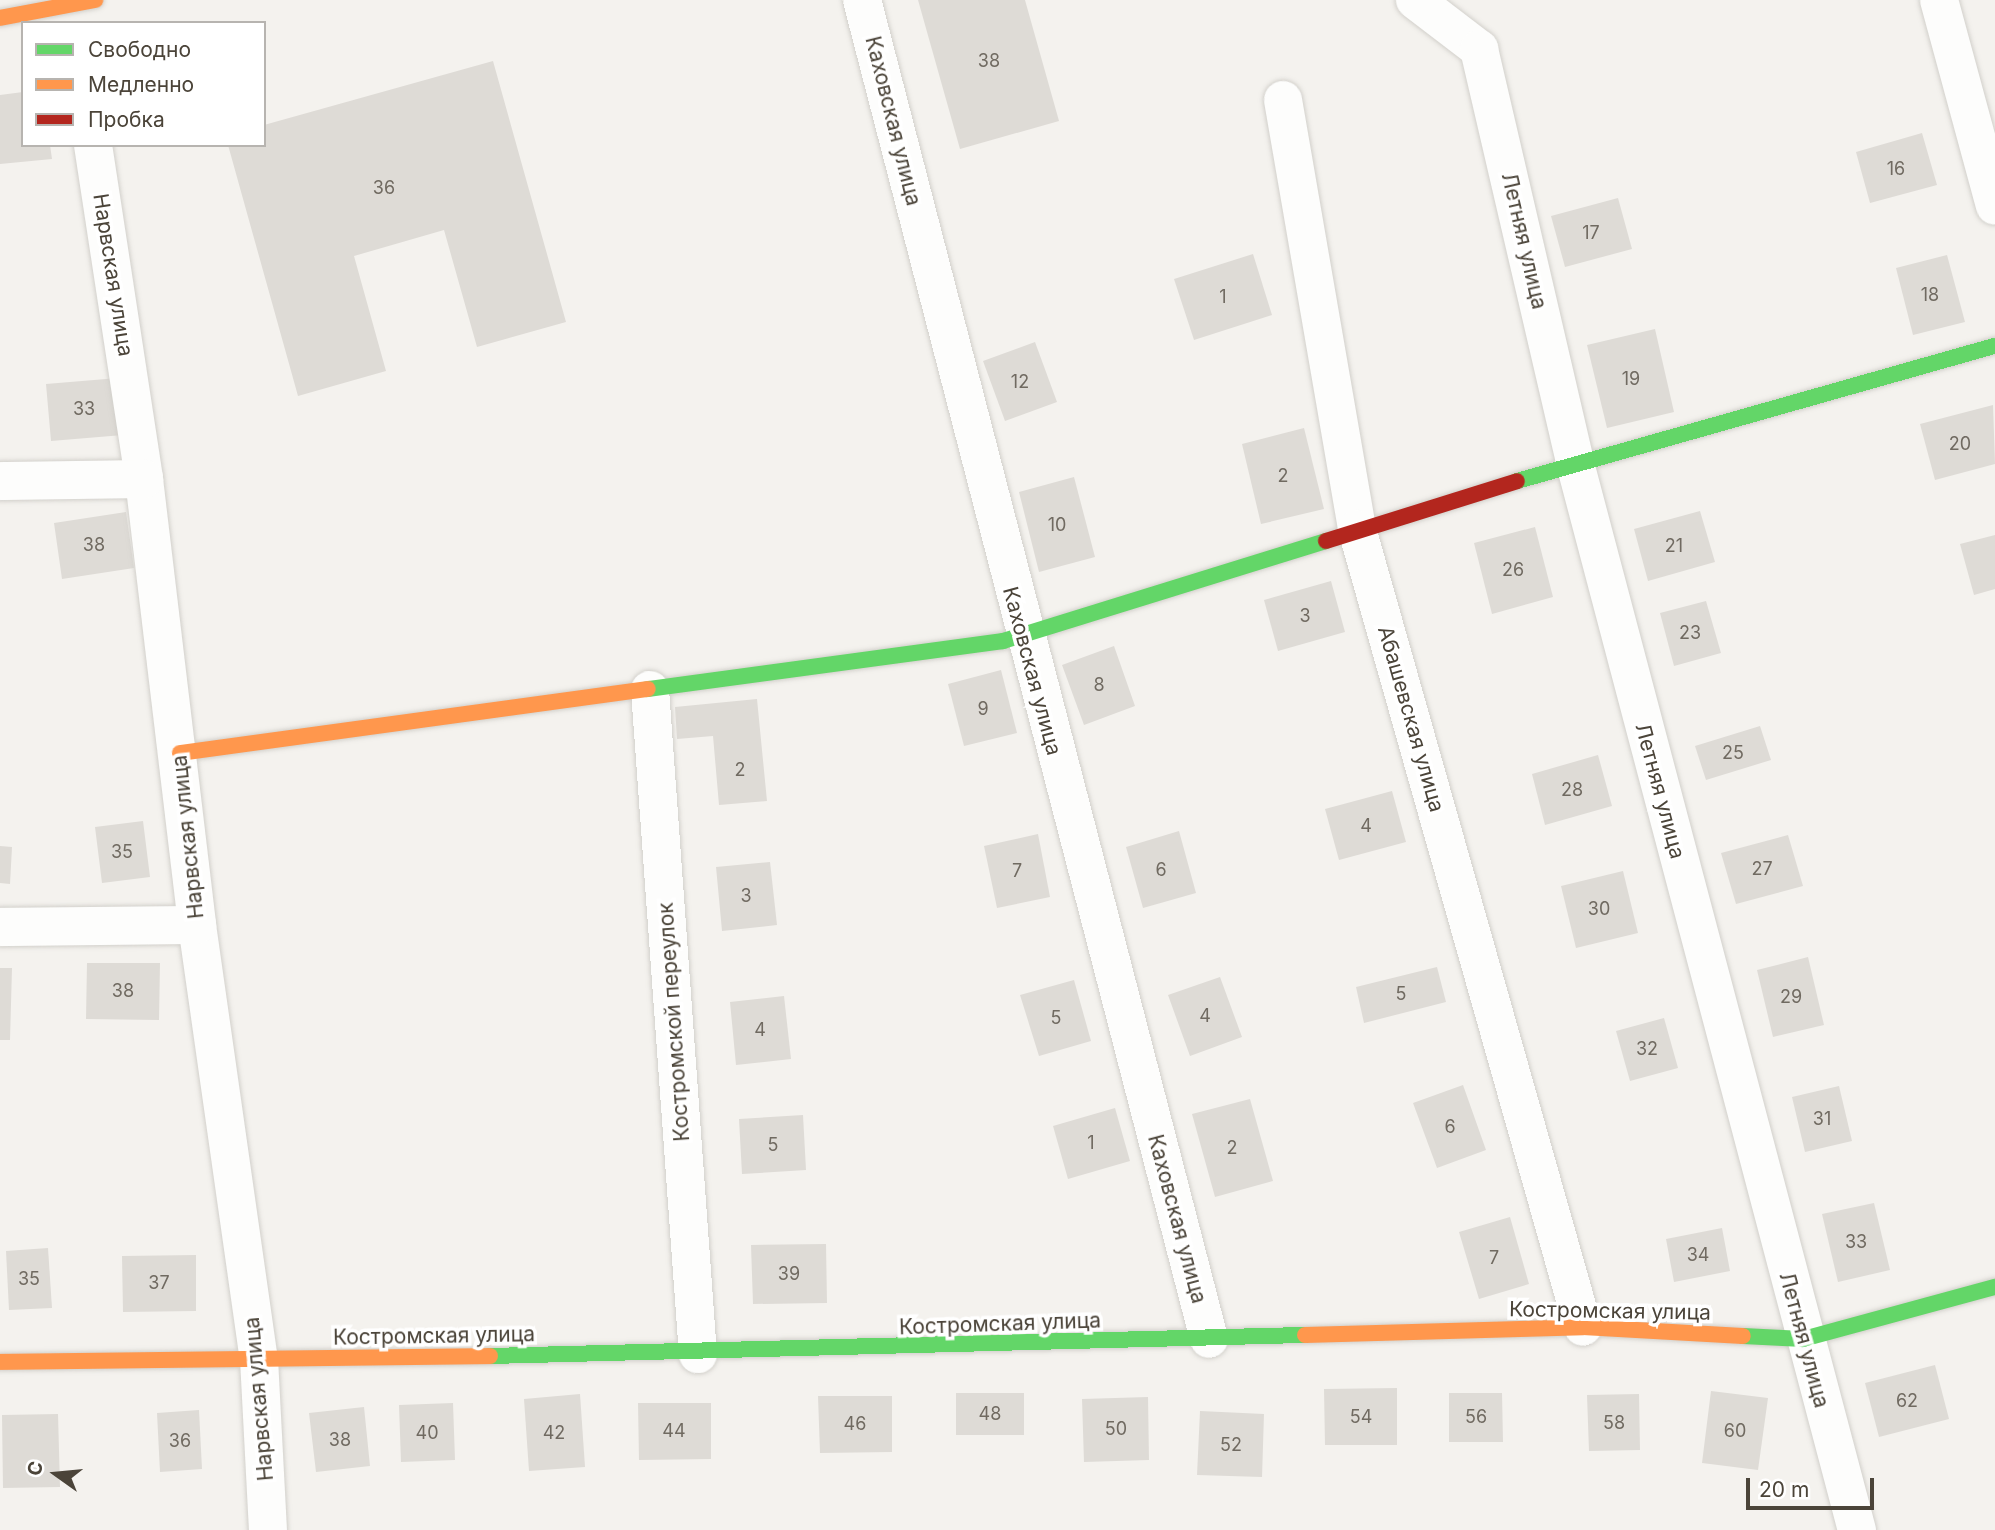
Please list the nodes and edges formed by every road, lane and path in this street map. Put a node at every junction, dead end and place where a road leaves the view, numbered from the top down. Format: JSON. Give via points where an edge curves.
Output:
{"nodes":[{"id":1,"x":862,"y":0,"type":"edge"},
{"id":2,"x":1415,"y":0,"type":"edge"},
{"id":3,"x":1938,"y":0,"type":"edge"},
{"id":4,"x":78,"y":7,"type":"edge"},
{"id":5,"x":0,"y":18,"type":"edge"},
{"id":6,"x":1283,"y":100,"type":"dead end"},
{"id":7,"x":93,"y":147,"type":"edge"},
{"id":8,"x":1995,"y":206,"type":"edge"},
{"id":9,"x":1995,"y":346,"type":"edge"},
{"id":10,"x":1575,"y":463,"type":"junction"},
{"id":11,"x":144,"y":479,"type":"junction"},
{"id":12,"x":0,"y":481,"type":"edge"},
{"id":13,"x":1357,"y":529,"type":"junction"},
{"id":14,"x":1023,"y":635,"type":"junction"},
{"id":15,"x":650,"y":690,"type":"junction"},
{"id":16,"x":180,"y":753,"type":"junction"},
{"id":17,"x":197,"y":925,"type":"junction"},
{"id":18,"x":0,"y":927,"type":"edge"},
{"id":19,"x":1995,"y":1287,"type":"edge"},
{"id":20,"x":1583,"y":1327,"type":"junction"},
{"id":21,"x":1209,"y":1339,"type":"junction"},
{"id":22,"x":1803,"y":1339,"type":"junction"},
{"id":23,"x":698,"y":1354,"type":"junction"},
{"id":24,"x":259,"y":1359,"type":"junction"},
{"id":25,"x":0,"y":1362,"type":"edge"},
{"id":26,"x":268,"y":1530,"type":"edge"},
{"id":27,"x":1857,"y":1530,"type":"edge"}],
"edges":[{"from":1,"to":14,"type":"street","name":"Каховская улица"},
{"from":2,"to":10,"type":"street","name":"Летняя улица","via":[[1479,49]]},
{"from":3,"to":8,"type":"street"},
{"from":4,"to":5,"type":"street"},
{"from":6,"to":13,"type":"street","name":"Абашевская улица"},
{"from":7,"to":11,"type":"street","name":"Нарвская улица"},
{"from":9,"to":10,"type":"street"},
{"from":10,"to":13,"type":"street"},
{"from":10,"to":22,"type":"street","name":"Летняя улица"},
{"from":11,"to":12,"type":"street"},
{"from":11,"to":16,"type":"street","name":"Нарвская улица"},
{"from":13,"to":14,"type":"street"},
{"from":13,"to":20,"type":"street","name":"Абашевская улица"},
{"from":14,"to":15,"type":"street"},
{"from":14,"to":21,"type":"street","name":"Каховская улица"},
{"from":15,"to":16,"type":"street"},
{"from":15,"to":23,"type":"street","name":"Костромской переулок"},
{"from":16,"to":17,"type":"street","name":"Нарвская улица"},
{"from":17,"to":18,"type":"street"},
{"from":17,"to":24,"type":"street","name":"Нарвская улица"},
{"from":19,"to":22,"type":"street","name":"Костромская улица"},
{"from":20,"to":21,"type":"street","name":"Костромская улица"},
{"from":20,"to":22,"type":"street","name":"Костромская улица"},
{"from":21,"to":23,"type":"street","name":"Костромская улица"},
{"from":22,"to":27,"type":"street","name":"Летняя улица"},
{"from":23,"to":24,"type":"street","name":"Костромская улица"},
{"from":24,"to":25,"type":"street","name":"Костромская улица"},
{"from":24,"to":26,"type":"street","name":"Нарвская улица"}]}
